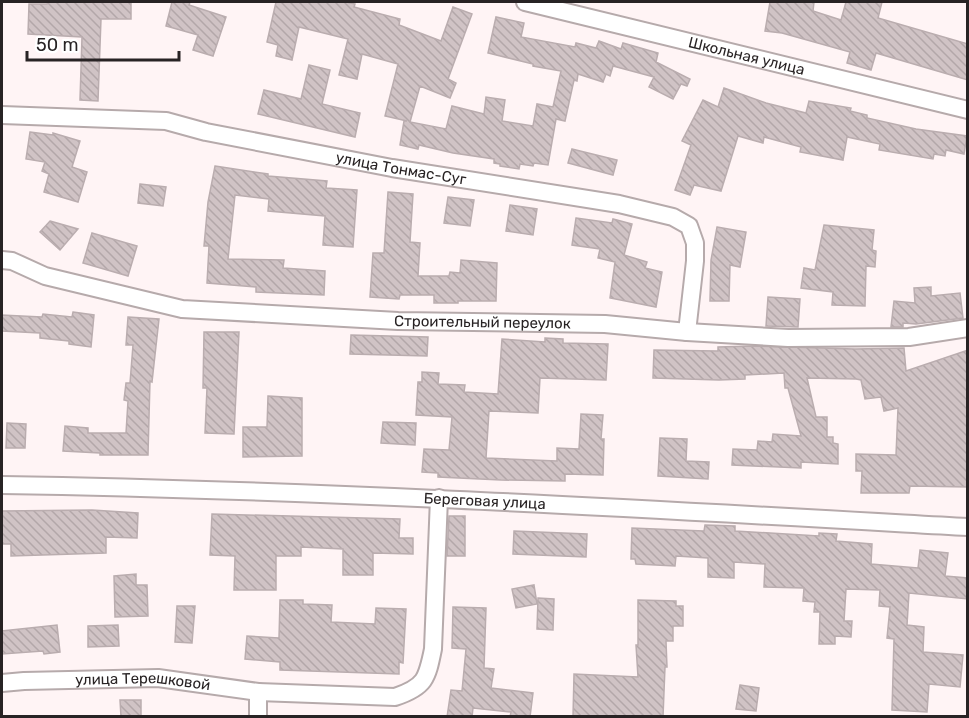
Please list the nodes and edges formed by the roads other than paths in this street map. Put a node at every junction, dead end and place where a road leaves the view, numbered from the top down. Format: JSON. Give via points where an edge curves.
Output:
{"nodes":[{"id":1,"x":525,"y":2,"type":"edge"},
{"id":2,"x":968,"y":110,"type":"edge"},
{"id":3,"x":2,"y":114,"type":"edge"},
{"id":4,"x":2,"y":260,"type":"edge"},
{"id":5,"x":968,"y":328,"type":"edge"},
{"id":6,"x":687,"y":332,"type":"junction"},
{"id":7,"x":2,"y":484,"type":"edge"},
{"id":8,"x":439,"y":498,"type":"junction"},
{"id":9,"x":968,"y":527,"type":"edge"},
{"id":10,"x":2,"y":683,"type":"edge"},
{"id":11,"x":258,"y":692,"type":"junction"},
{"id":12,"x":258,"y":717,"type":"edge"}],
"edges":[{"from":1,"to":2,"type":"street","name":"Школьная улица"},
{"from":3,"to":6,"type":"street","name":"улица Тонмас-Суг","via":[[166,121],[392,168],[619,204],[673,217],[688,226],[695,243]]},
{"from":4,"to":6,"type":"street","name":"Строительный переулок","via":[[45,276],[182,309],[398,321],[605,324]]},
{"from":5,"to":6,"type":"street","name":"Строительный переулок","via":[[878,338]]},
{"from":7,"to":8,"type":"street","name":"Береговая улица"},
{"from":8,"to":9,"type":"street","name":"Береговая улица"},
{"from":8,"to":11,"type":"street","name":"улица Терешковой","via":[[433,649],[424,680],[413,691],[395,697]]},
{"from":10,"to":11,"type":"street","name":"улица Терешковой","via":[[158,678]]},
{"from":11,"to":12,"type":"street"}]}
